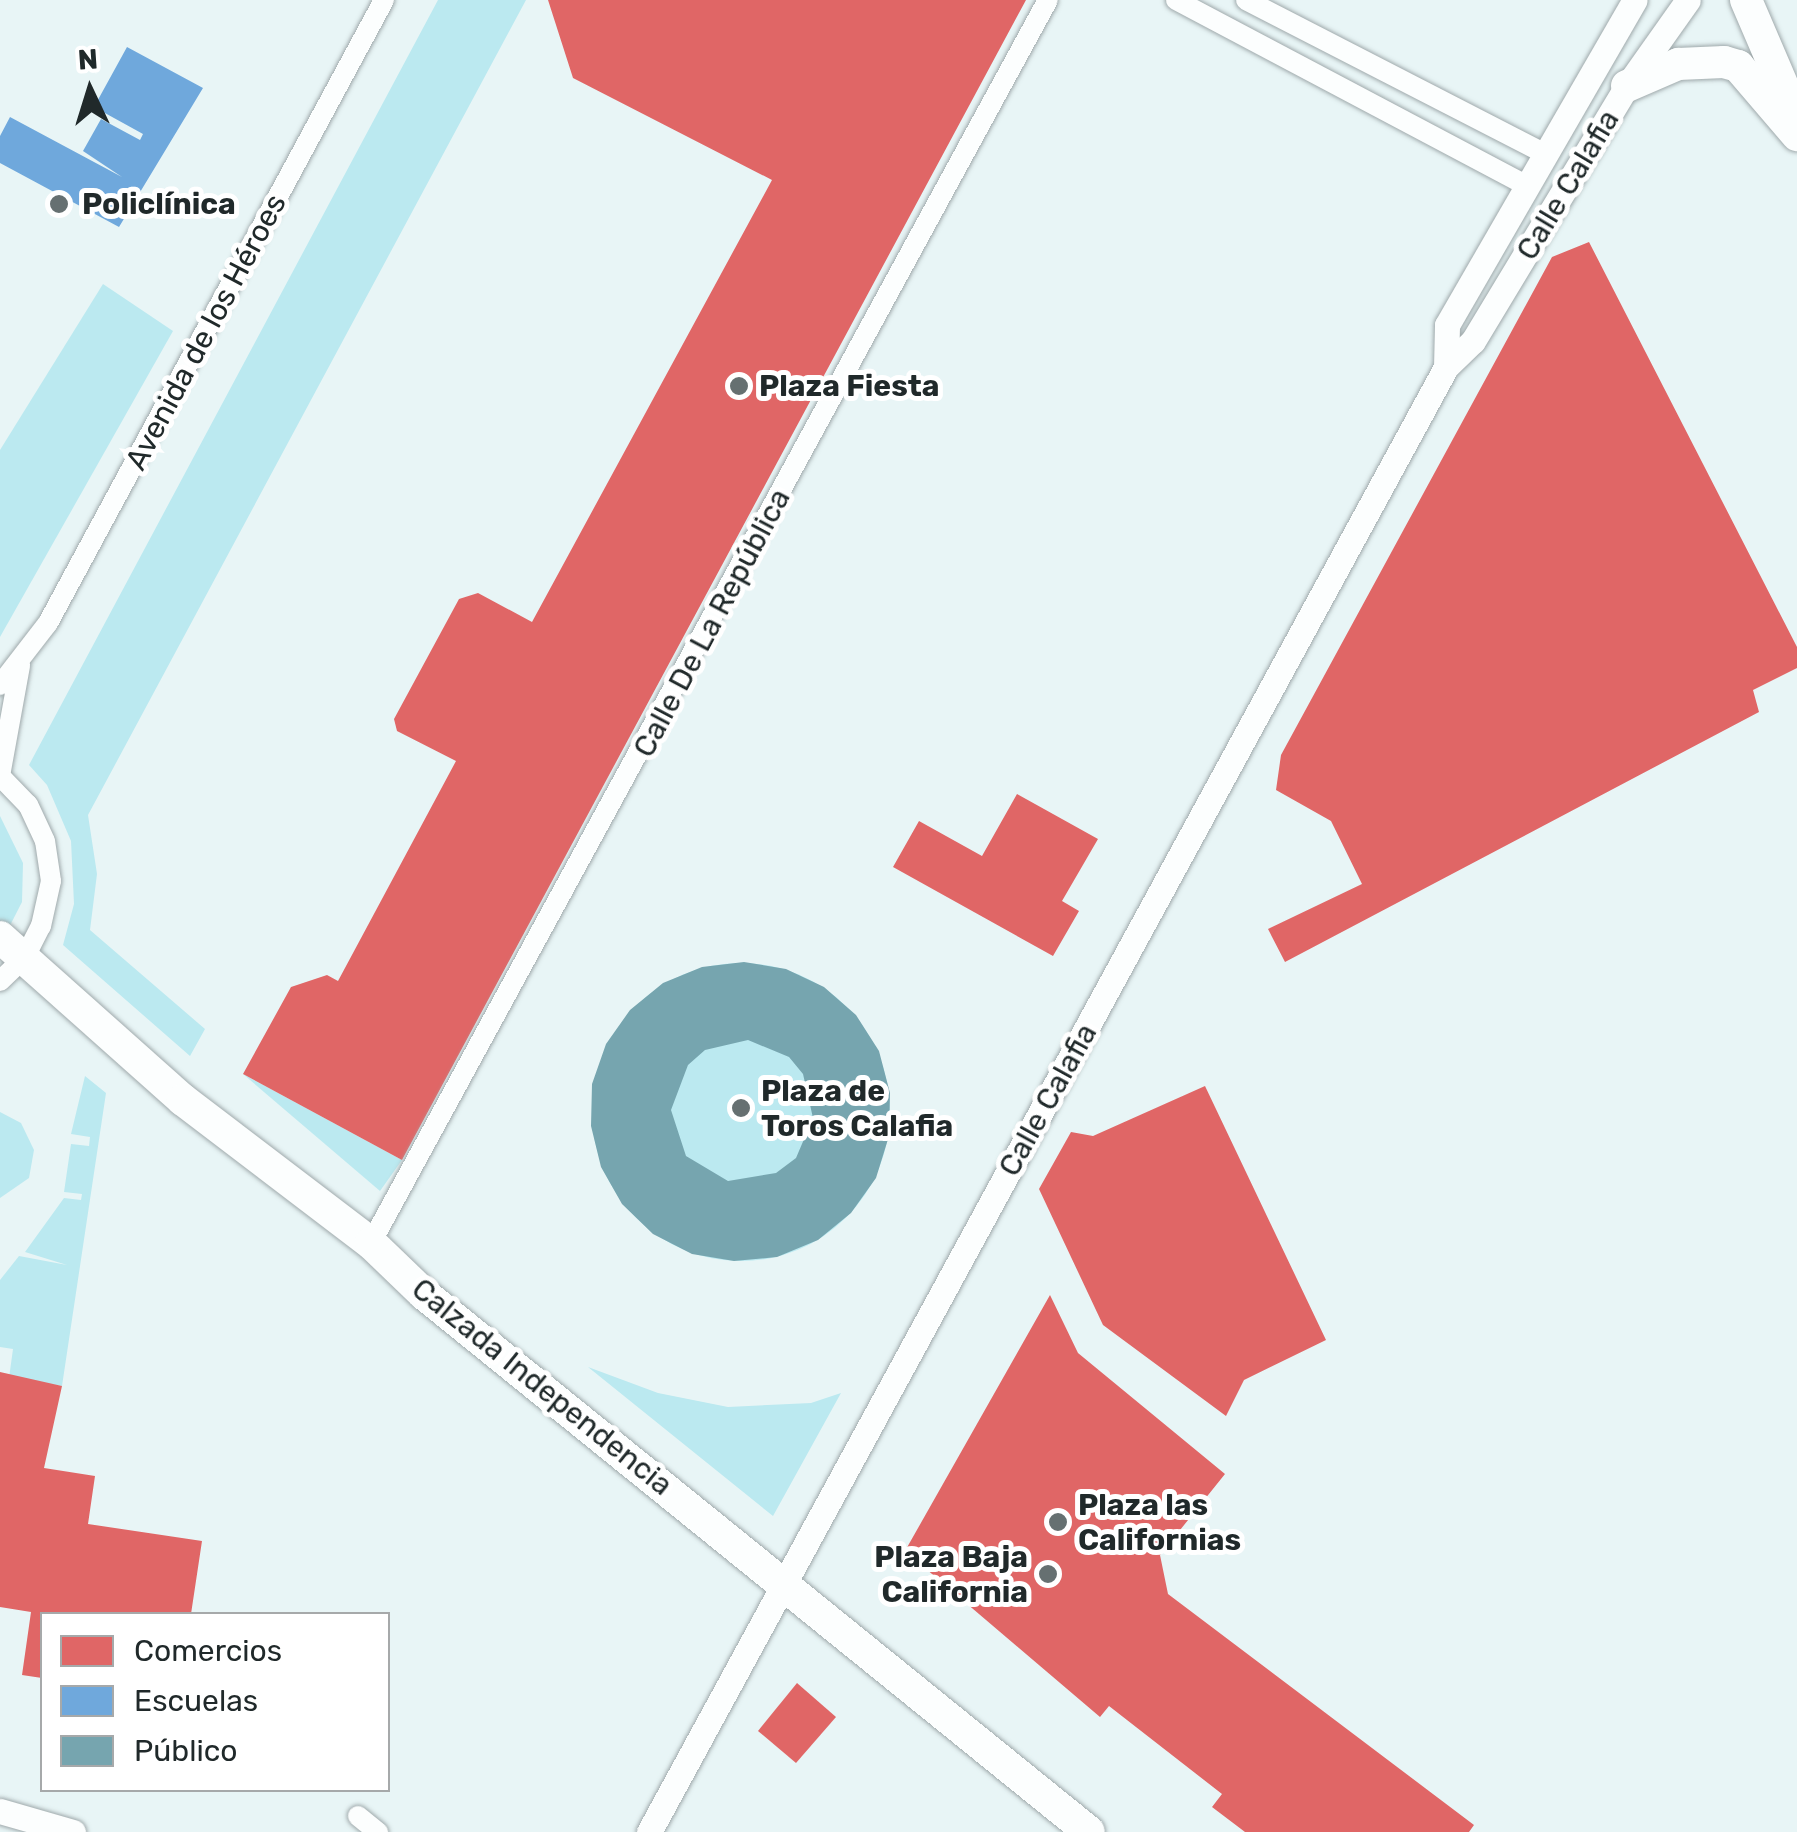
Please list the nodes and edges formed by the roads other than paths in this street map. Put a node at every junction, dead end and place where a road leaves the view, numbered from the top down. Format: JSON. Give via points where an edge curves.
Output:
{"nodes":[{"id":1,"x":384,"y":0,"type":"edge"},
{"id":2,"x":1048,"y":0,"type":"edge"},
{"id":3,"x":1176,"y":0,"type":"edge"},
{"id":4,"x":1246,"y":0,"type":"edge"},
{"id":5,"x":1635,"y":0,"type":"edge"},
{"id":6,"x":1688,"y":0,"type":"edge"},
{"id":7,"x":1746,"y":0,"type":"edge"},
{"id":8,"x":1627,"y":86,"type":"junction"},
{"id":9,"x":1797,"y":119,"type":"edge"},
{"id":10,"x":1797,"y":135,"type":"edge"},
{"id":11,"x":1546,"y":154,"type":"junction"},
{"id":12,"x":1529,"y":188,"type":"junction"},
{"id":13,"x":1446,"y":367,"type":"junction"},
{"id":14,"x":21,"y":661,"type":"junction"},
{"id":15,"x":0,"y":685,"type":"edge"},
{"id":16,"x":0,"y":776,"type":"edge"},
{"id":17,"x":12,"y":947,"type":"edge"},
{"id":18,"x":0,"y":981,"type":"edge"},
{"id":19,"x":371,"y":1243,"type":"junction"},
{"id":20,"x":784,"y":1583,"type":"junction"},
{"id":21,"x":0,"y":1811,"type":"edge"},
{"id":22,"x":358,"y":1816,"type":"dead end"},
{"id":23,"x":74,"y":1832,"type":"edge"},
{"id":24,"x":378,"y":1832,"type":"edge"},
{"id":25,"x":649,"y":1832,"type":"edge"},
{"id":26,"x":1089,"y":1832,"type":"edge"}],
"edges":[{"from":1,"to":14,"type":"street","name":"Avenida de los Héroes","via":[[48,624]]},
{"from":2,"to":19,"type":"street","name":"Calle De La República"},
{"from":3,"to":12,"type":"street"},
{"from":4,"to":11,"type":"street"},
{"from":5,"to":11,"type":"street","name":"Calle Calafia"},
{"from":6,"to":8,"type":"street","name":"Calle Calafia"},
{"from":7,"to":9,"type":"main road"},
{"from":8,"to":10,"type":"main road","via":[[1678,64],[1738,66]]},
{"from":8,"to":13,"type":"street","name":"Calle Calafia","via":[[1473,342]]},
{"from":11,"to":12,"type":"street","name":"Calle Calafia"},
{"from":12,"to":13,"type":"street","name":"Calle Calafia","via":[[1447,325]]},
{"from":13,"to":20,"type":"street","name":"Calle Calafia"},
{"from":14,"to":15,"type":"street","name":"Avenida de los Héroes"},
{"from":14,"to":16,"type":"street","name":"Avenida de los Héroes"},
{"from":16,"to":17,"type":"street","via":[[28,805],[50,881],[42,926]]},
{"from":17,"to":18,"type":"street"},
{"from":17,"to":19,"type":"main road","name":"Calzada Independencia","via":[[183,1100]]},
{"from":19,"to":20,"type":"main road","name":"Calzada Independencia","via":[[424,1294]]},
{"from":20,"to":25,"type":"street","name":"Calle Calafia"},
{"from":20,"to":26,"type":"main road","name":"Calzada Independencia"},
{"from":21,"to":23,"type":"street"},
{"from":22,"to":24,"type":"street"}]}
